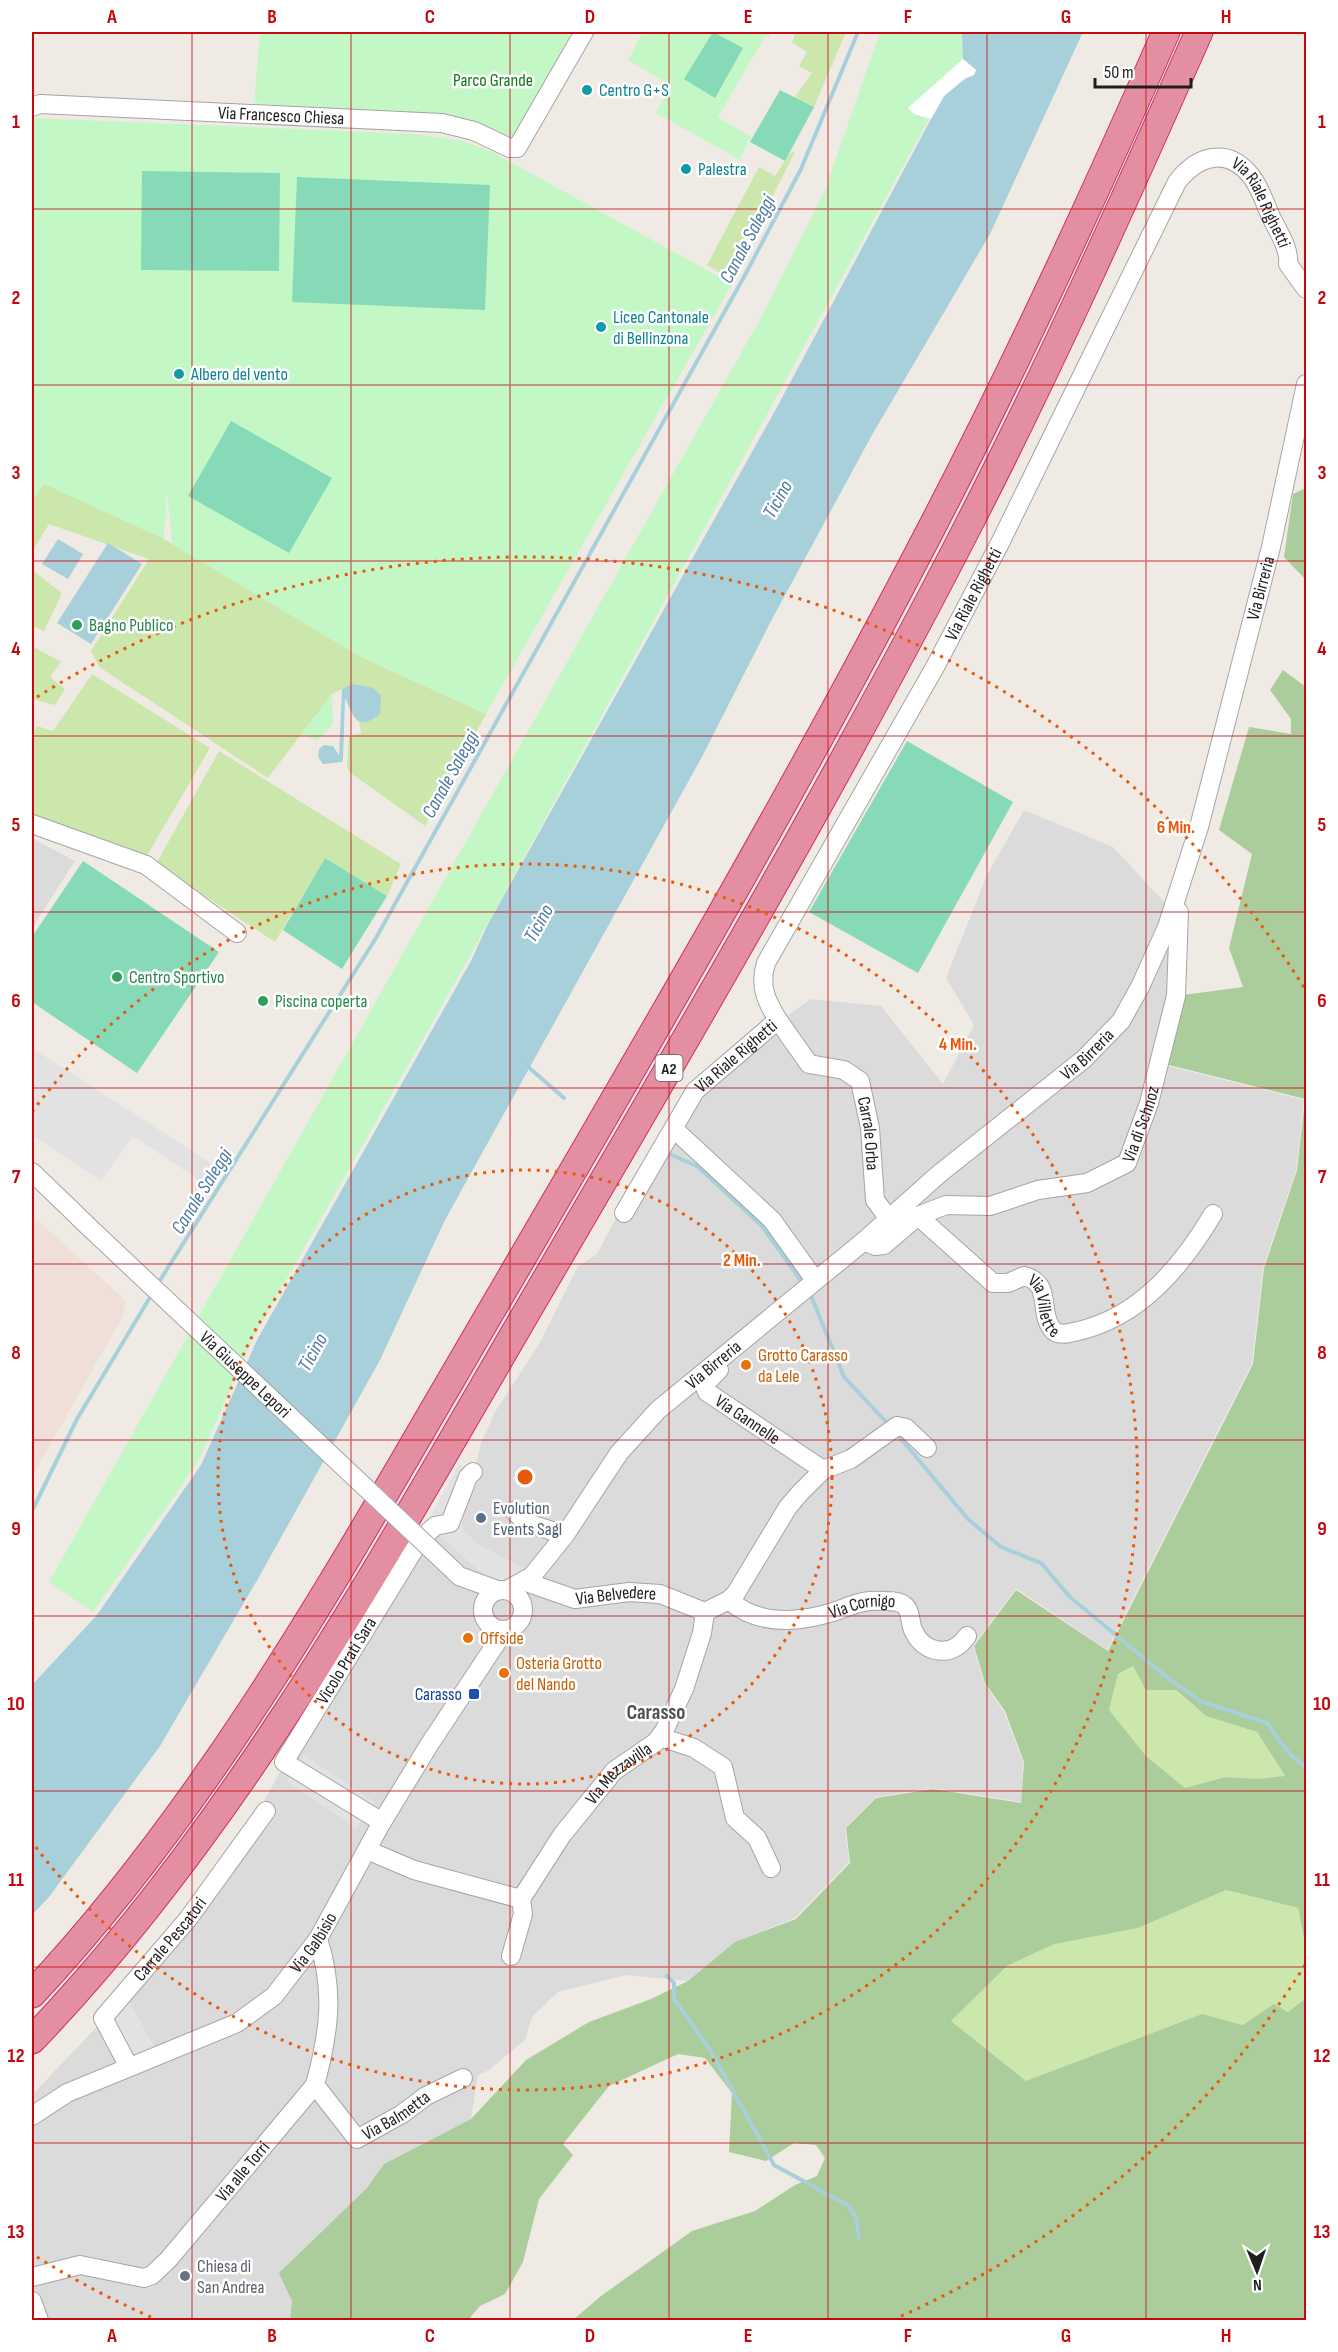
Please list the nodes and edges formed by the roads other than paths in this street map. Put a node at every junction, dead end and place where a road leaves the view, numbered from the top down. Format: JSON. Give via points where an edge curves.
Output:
{"nodes":[{"id":1,"x":584,"y":32,"type":"edge"},
{"id":2,"x":1166,"y":32,"type":"edge"},
{"id":3,"x":1199,"y":32,"type":"edge"},
{"id":4,"x":34,"y":104,"type":"edge"},
{"id":5,"x":1289,"y":256,"type":"junction"},
{"id":6,"x":1306,"y":270,"type":"edge"},
{"id":7,"x":1306,"y":289,"type":"edge"},
{"id":8,"x":1306,"y":384,"type":"edge"},
{"id":9,"x":32,"y":824,"type":"edge"},
{"id":10,"x":1174,"y":907,"type":"junction"},
{"id":11,"x":237,"y":933,"type":"dead end"},
{"id":12,"x":778,"y":1020,"type":"junction"},
{"id":13,"x":674,"y":1129,"type":"junction"},
{"id":14,"x":32,"y":1173,"type":"edge"},
{"id":15,"x":624,"y":1213,"type":"dead end"},
{"id":16,"x":1213,"y":1214,"type":"dead end"},
{"id":17,"x":918,"y":1216,"type":"junction"},
{"id":18,"x":889,"y":1219,"type":"junction"},
{"id":19,"x":864,"y":1241,"type":"junction"},
{"id":20,"x":813,"y":1282,"type":"junction"},
{"id":21,"x":720,"y":1358,"type":"junction"},
{"id":22,"x":927,"y":1448,"type":"dead end"},
{"id":23,"x":823,"y":1470,"type":"junction"},
{"id":24,"x":474,"y":1472,"type":"dead end"},
{"id":25,"x":513,"y":1511,"type":"dead end"},
{"id":26,"x":565,"y":1535,"type":"junction"},
{"id":27,"x":456,"y":1573,"type":"junction"},
{"id":28,"x":533,"y":1584,"type":"junction"},
{"id":29,"x":502,"y":1590,"type":"junction"},
{"id":30,"x":729,"y":1600,"type":"junction"},
{"id":31,"x":522,"y":1605,"type":"junction"},
{"id":32,"x":705,"y":1612,"type":"junction"},
{"id":33,"x":492,"y":1622,"type":"junction"},
{"id":34,"x":967,"y":1636,"type":"dead end"},
{"id":35,"x":660,"y":1737,"type":"junction"},
{"id":36,"x":266,"y":1811,"type":"dead end"},
{"id":37,"x":382,"y":1822,"type":"junction"},
{"id":38,"x":367,"y":1850,"type":"junction"},
{"id":39,"x":771,"y":1868,"type":"dead end"},
{"id":40,"x":521,"y":1899,"type":"junction"},
{"id":41,"x":318,"y":1939,"type":"junction"},
{"id":42,"x":511,"y":1956,"type":"dead end"},
{"id":43,"x":32,"y":1994,"type":"edge"},
{"id":44,"x":32,"y":2040,"type":"edge"},
{"id":45,"x":129,"y":2067,"type":"junction"},
{"id":46,"x":463,"y":2078,"type":"dead end"},
{"id":47,"x":315,"y":2085,"type":"junction"},
{"id":48,"x":32,"y":2116,"type":"edge"},
{"id":49,"x":32,"y":2277,"type":"edge"},
{"id":50,"x":32,"y":2301,"type":"edge"},
{"id":51,"x":39,"y":2320,"type":"edge"}],
"edges":[{"from":1,"to":4,"type":"street","name":"Via Francesco Chiesa","via":[[517,148],[442,123]]},
{"from":2,"to":43,"type":"highway","number":"A2","via":[[1057,273],[934,524],[798,776],[570,1176],[251,1710],[131,1878]]},
{"from":3,"to":44,"type":"highway","number":"A2","via":[[1074,309],[966,529],[802,835],[586,1212],[270,1738],[160,1892]]},
{"from":5,"to":6,"type":"street","name":"Via Riale Righetti"},
{"from":5,"to":7,"type":"street","name":"Via Riale Righetti","via":[[1288,264]]},
{"from":5,"to":12,"type":"street","name":"Via Riale Righetti","via":[[1252,178],[1240,166],[1205,158],[1190,166],[1177,182],[935,667],[766,963],[762,986]]},
{"from":8,"to":10,"type":"street","name":"Via Birreria","via":[[1246,652]]},
{"from":9,"to":11,"type":"street","via":[[146,865]]},
{"from":10,"to":17,"type":"street","name":"Via di Schnoz","via":[[1180,916],[1176,996],[1149,1104],[1127,1163],[1087,1183],[1038,1190],[986,1207],[951,1204]]},
{"from":10,"to":18,"type":"street","name":"Via Birreria","via":[[1140,987],[1108,1036]]},
{"from":12,"to":13,"type":"street","name":"Via Riale Righetti","via":[[695,1091]]},
{"from":12,"to":18,"type":"street","name":"Carrale Orba","via":[[809,1064],[844,1070],[860,1081],[870,1128],[875,1200]]},
{"from":13,"to":15,"type":"street","name":"Via Riale Righetti"},
{"from":13,"to":20,"type":"street","via":[[772,1220]]},
{"from":14,"to":27,"type":"street","name":"Via Giuseppe Lepori","bridge":true},
{"from":16,"to":17,"type":"street","name":"Via Villette","via":[[1191,1250],[1130,1310],[1103,1324],[1061,1333],[1052,1328],[1044,1293],[1036,1282],[1024,1276],[1003,1284],[993,1282]]},
{"from":17,"to":19,"type":"street","via":[[884,1245]]},
{"from":18,"to":19,"type":"street","name":"Via Birreria"},
{"from":19,"to":20,"type":"street","name":"Via Birreria"},
{"from":20,"to":21,"type":"street","name":"Via Birreria"},
{"from":21,"to":23,"type":"street","name":"Via Gannelle","via":[[721,1367],[704,1385],[705,1390]]},
{"from":21,"to":26,"type":"street","name":"Via Birreria","via":[[639,1429],[605,1471]]},
{"from":22,"to":23,"type":"street","via":[[906,1428],[896,1426],[851,1459]]},
{"from":23,"to":30,"type":"street","via":[[788,1507]]},
{"from":24,"to":37,"type":"street","name":"Vicolo Prati Sara","via":[[468,1477],[450,1523],[435,1526],[420,1540],[285,1762]]},
{"from":25,"to":26,"type":"street","via":[[527,1523]]},
{"from":26,"to":28,"type":"street","name":"Via Birreria"},
{"from":27,"to":29,"type":"street","name":"Via Giuseppe Lepori"},
{"from":27,"to":33,"type":"street","name":"Via Giuseppe Lepori"},
{"from":28,"to":29,"type":"street","name":"Via Birreria"},
{"from":28,"to":31,"type":"street","name":"Via Birreria"},
{"from":28,"to":32,"type":"street","name":"Via Belvedere","via":[[575,1599],[651,1593],[681,1600]]},
{"from":29,"to":31,"type":"street","via":[[517,1595]]},
{"from":29,"to":33,"type":"street","via":[[484,1601]]},
{"from":30,"to":32,"type":"street"},
{"from":30,"to":34,"type":"street","name":"Via Cornigo","via":[[756,1617],[778,1620],[822,1615],[863,1600],[898,1602],[907,1609],[916,1636],[938,1652],[958,1648]]},
{"from":31,"to":33,"type":"street","via":[[519,1621]]},
{"from":32,"to":35,"type":"street","name":"Via Mezzavilla","via":[[684,1689]]},
{"from":33,"to":37,"type":"street","name":"Via Galbisio","via":[[489,1655]]},
{"from":35,"to":39,"type":"street","via":[[694,1748],[723,1767],[735,1818],[757,1838]]},
{"from":35,"to":40,"type":"street","name":"Via Mezzavilla","via":[[614,1771],[562,1835]]},
{"from":36,"to":45,"type":"street","name":"Carrale Pescatori","via":[[188,1919],[103,2018]]},
{"from":37,"to":38,"type":"street","name":"Via Galbisio"},
{"from":38,"to":40,"type":"street","via":[[414,1870]]},
{"from":38,"to":41,"type":"street","name":"Via Galbisio"},
{"from":40,"to":42,"type":"street","via":[[524,1914]]},
{"from":41,"to":45,"type":"street","name":"Via Galbisio","via":[[280,1989],[253,2014]]},
{"from":41,"to":47,"type":"street","name":"Via alle Torri","via":[[328,1973],[330,2002],[324,2054]]},
{"from":45,"to":48,"type":"street","name":"Via Galbisio","via":[[68,2093]]},
{"from":46,"to":47,"type":"street","name":"Via Balmetta","via":[[357,2139]]},
{"from":47,"to":49,"type":"street","name":"Via alle Torri","via":[[152,2275],[138,2278],[80,2265]]},
{"from":50,"to":51,"type":"street"}]}
